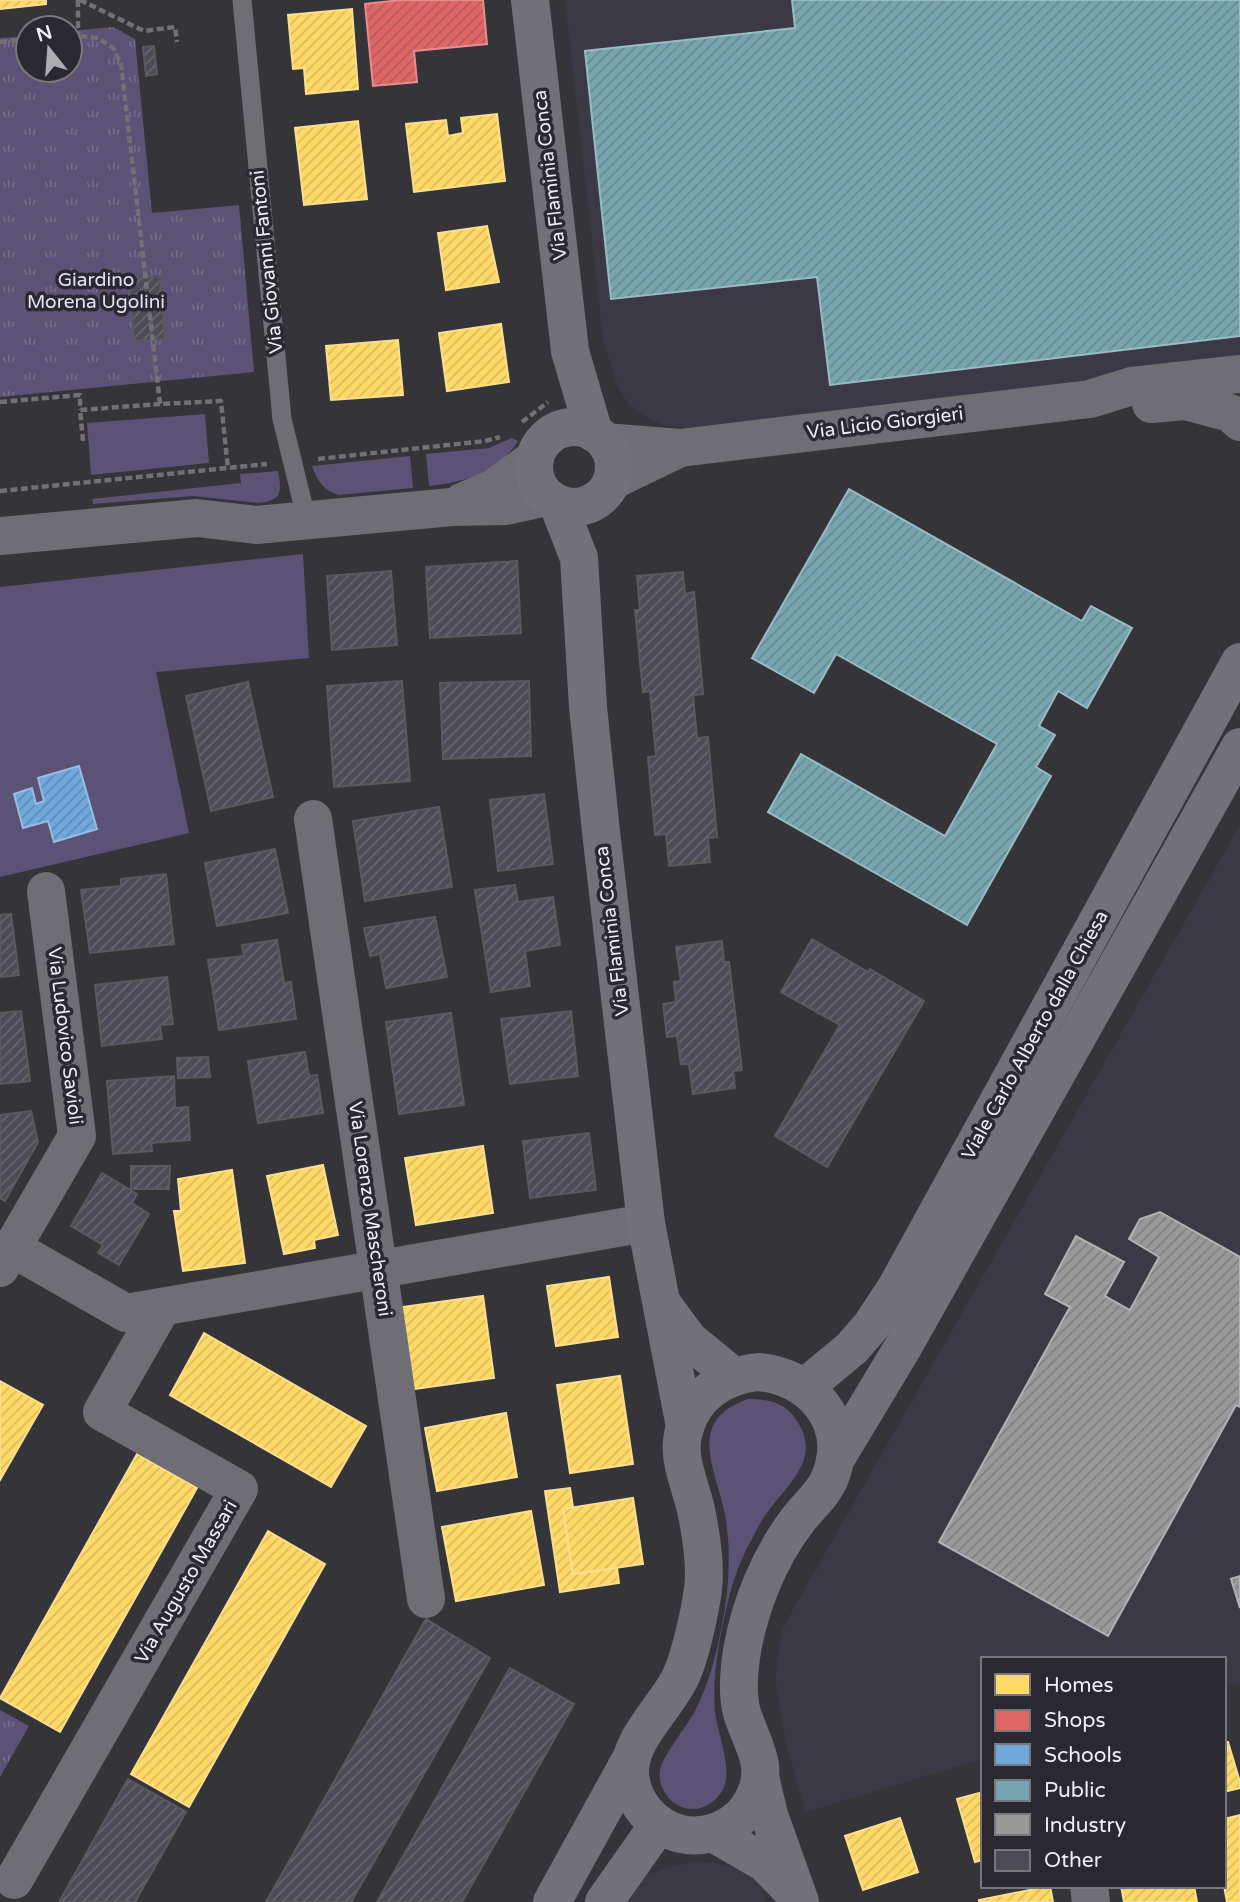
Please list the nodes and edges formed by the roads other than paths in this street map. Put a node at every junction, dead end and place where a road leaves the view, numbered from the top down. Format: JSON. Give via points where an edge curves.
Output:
{"nodes":[{"id":1,"x":242,"y":0,"type":"edge"},
{"id":2,"x":530,"y":0,"type":"edge"},
{"id":3,"x":570,"y":351,"type":"junction"},
{"id":4,"x":1240,"y":374,"type":"edge"},
{"id":5,"x":1090,"y":399,"type":"junction"},
{"id":6,"x":1240,"y":422,"type":"edge"},
{"id":7,"x":600,"y":437,"type":"junction"},
{"id":8,"x":536,"y":439,"type":"junction"},
{"id":9,"x":680,"y":448,"type":"junction"},
{"id":10,"x":603,"y":491,"type":"junction"},
{"id":11,"x":552,"y":500,"type":"junction"},
{"id":12,"x":452,"y":507,"type":"junction"},
{"id":13,"x":307,"y":521,"type":"junction"},
{"id":14,"x":0,"y":536,"type":"edge"},
{"id":15,"x":579,"y":558,"type":"junction"},
{"id":16,"x":1240,"y":662,"type":"edge"},
{"id":17,"x":1240,"y":747,"type":"edge"},
{"id":18,"x":313,"y":819,"type":"dead end"},
{"id":19,"x":46,"y":891,"type":"dead end"},
{"id":20,"x":987,"y":1158,"type":"junction"},
{"id":21,"x":646,"y":1223,"type":"junction"},
{"id":22,"x":6,"y":1258,"type":"edge"},
{"id":23,"x":378,"y":1268,"type":"junction"},
{"id":24,"x":661,"y":1302,"type":"junction"},
{"id":25,"x":162,"y":1307,"type":"junction"},
{"id":26,"x":733,"y":1376,"type":"junction"},
{"id":27,"x":805,"y":1387,"type":"junction"},
{"id":28,"x":685,"y":1427,"type":"junction"},
{"id":29,"x":835,"y":1460,"type":"junction"},
{"id":30,"x":426,"y":1599,"type":"dead end"},
{"id":31,"x":632,"y":1757,"type":"junction"},
{"id":32,"x":760,"y":1777,"type":"junction"},
{"id":33,"x":659,"y":1824,"type":"junction"},
{"id":34,"x":713,"y":1833,"type":"junction"},
{"id":35,"x":14,"y":1880,"type":"dead end"},
{"id":36,"x":799,"y":1900,"type":"edge"},
{"id":37,"x":552,"y":1902,"type":"edge"},
{"id":38,"x":604,"y":1902,"type":"edge"}],
"edges":[{"from":1,"to":13,"type":"lane","name":"Via Giovanni Fantoni","via":[[282,419]]},
{"from":2,"to":3,"type":"main road","name":"Via Flaminia Conca"},
{"from":3,"to":7,"type":"main road","name":"Via Flaminia Conca"},
{"from":3,"to":8,"type":"main road","name":"Via Flaminia Conca","via":[[564,412]]},
{"from":4,"to":5,"type":"street","name":"Via Licio Giorgieri","via":[[1132,386]]},
{"from":5,"to":6,"type":"street","name":"Via Licio Giorgieri","via":[[1139,405],[1185,401],[1230,413]]},
{"from":5,"to":9,"type":"street","name":"Via Licio Giorgieri"},
{"from":7,"to":8,"type":"main road","via":[[581,428],[568,428]]},
{"from":7,"to":9,"type":"street","name":"Via Licio Giorgieri"},
{"from":7,"to":10,"type":"main road","via":[[612,454],[614,467]]},
{"from":8,"to":11,"type":"main road","via":[[536,478]]},
{"from":8,"to":12,"type":"street","via":[[494,488]]},
{"from":9,"to":10,"type":"street","name":"Via Licio Giorgieri"},
{"from":10,"to":11,"type":"main road","via":[[582,506]]},
{"from":10,"to":15,"type":"main road","name":"Via Flaminia Conca"},
{"from":11,"to":12,"type":"street"},
{"from":11,"to":15,"type":"main road","name":"Via Flaminia Conca"},
{"from":12,"to":13,"type":"street"},
{"from":13,"to":14,"type":"street","via":[[256,525],[197,518]]},
{"from":15,"to":21,"type":"main road","name":"Via Flaminia Conca","via":[[594,763]]},
{"from":16,"to":20,"type":"main road","name":"Viale Carlo Alberto dalla Chiesa"},
{"from":17,"to":20,"type":"main road","name":"Viale Carlo Alberto dalla Chiesa"},
{"from":18,"to":23,"type":"street","name":"Via Lorenzo Mascheroni"},
{"from":19,"to":22,"type":"street","name":"Via Ludovico Savioli","via":[[78,1136]]},
{"from":20,"to":27,"type":"main road","name":"Viale Carlo Alberto dalla Chiesa","via":[[871,1326]]},
{"from":20,"to":29,"type":"main road","name":"Viale Carlo Alberto dalla Chiesa","via":[[903,1347]]},
{"from":21,"to":23,"type":"street"},
{"from":21,"to":24,"type":"main road","name":"Via Flaminia Conca"},
{"from":22,"to":25,"type":"street","via":[[126,1313]]},
{"from":23,"to":25,"type":"street"},
{"from":23,"to":30,"type":"street","name":"Via Lorenzo Mascheroni"},
{"from":24,"to":26,"type":"main road","name":"Via Flaminia Conca","via":[[689,1340]]},
{"from":24,"to":28,"type":"main road","name":"Via Flaminia Conca"},
{"from":25,"to":35,"type":"street","name":"Via Augusto Massari","via":[[102,1412],[239,1489]]},
{"from":26,"to":27,"type":"main road","via":[[773,1373]]},
{"from":26,"to":28,"type":"main road","via":[[705,1394]]},
{"from":27,"to":29,"type":"main road","via":[[829,1418]]},
{"from":28,"to":31,"type":"main road","via":[[682,1456],[696,1510],[704,1588],[682,1675]]},
{"from":29,"to":32,"type":"main road","name":"Viale Carlo Alberto dalla Chiesa","via":[[819,1497],[798,1520],[761,1583],[745,1640],[739,1696],[758,1754]]},
{"from":31,"to":33,"type":"main road","via":[[634,1793]]},
{"from":31,"to":37,"type":"main road"},
{"from":32,"to":34,"type":"main road","via":[[747,1810]]},
{"from":32,"to":36,"type":"main road"},
{"from":33,"to":34,"type":"main road","via":[[690,1835]]},
{"from":33,"to":38,"type":"main road"},
{"from":34,"to":36,"type":"main road","via":[[765,1863]]}]}
